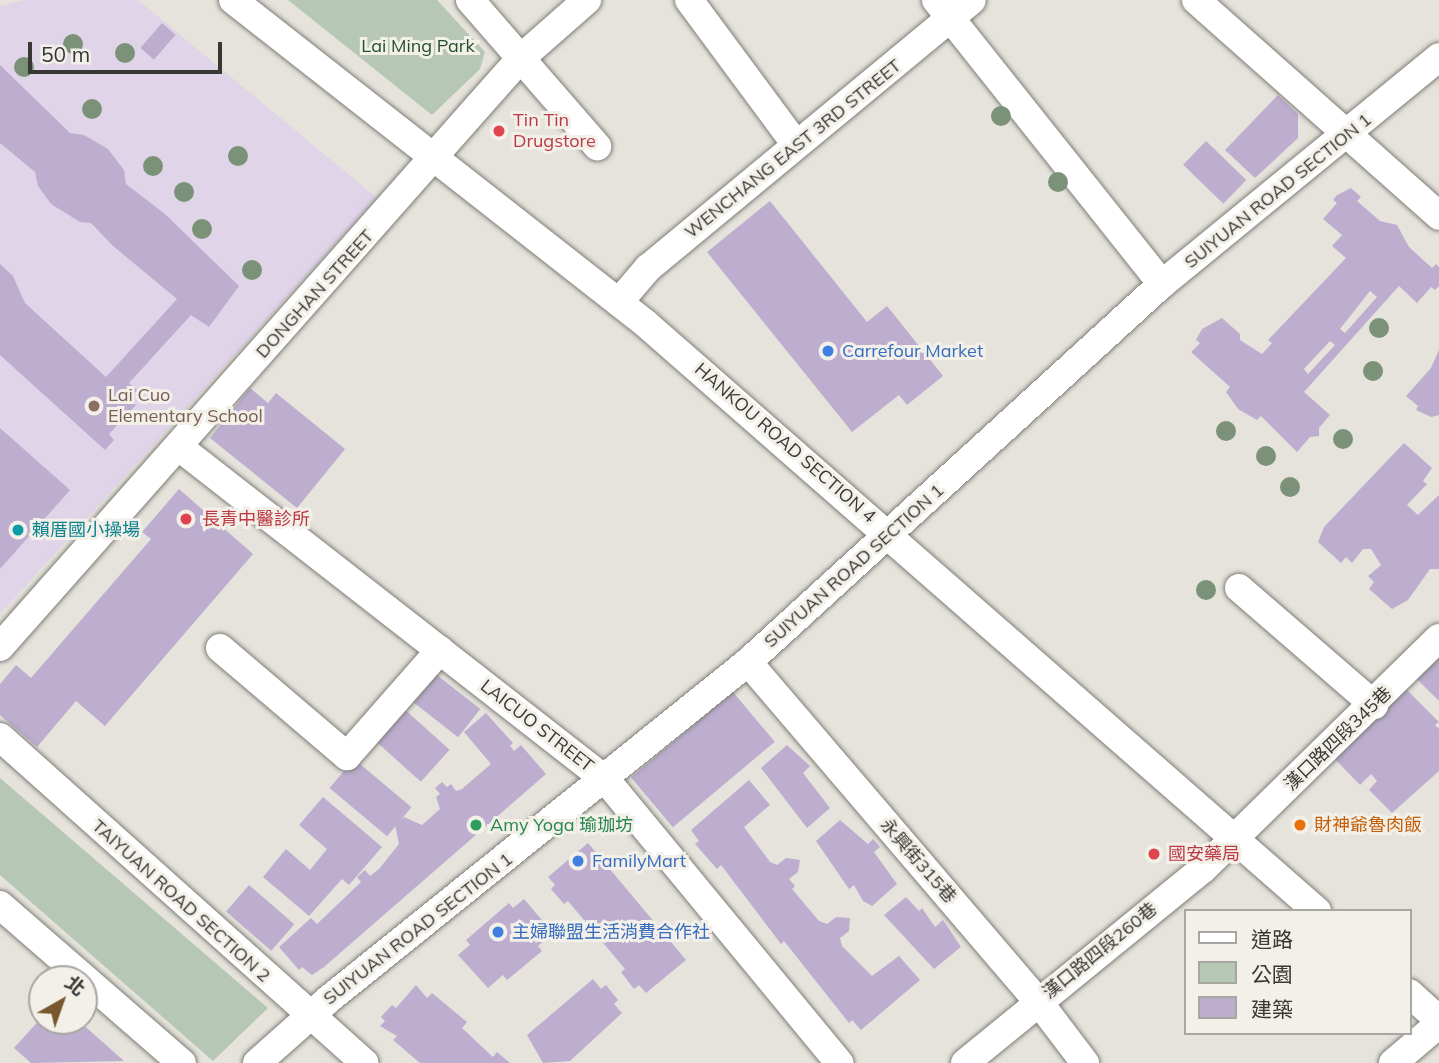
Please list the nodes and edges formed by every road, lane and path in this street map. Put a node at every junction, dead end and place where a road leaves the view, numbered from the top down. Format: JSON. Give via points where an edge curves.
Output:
{"nodes":[{"id":1,"x":233,"y":0,"type":"edge"},
{"id":2,"x":470,"y":0,"type":"edge"},
{"id":3,"x":587,"y":0,"type":"edge"},
{"id":4,"x":689,"y":0,"type":"edge"},
{"id":5,"x":1196,"y":0,"type":"edge"},
{"id":6,"x":954,"y":6,"type":"edge"},
{"id":7,"x":1439,"y":57,"type":"edge"},
{"id":8,"x":521,"y":58,"type":"junction"},
{"id":9,"x":1347,"y":135,"type":"junction"},
{"id":10,"x":795,"y":144,"type":"junction"},
{"id":11,"x":597,"y":146,"type":"dead end"},
{"id":12,"x":434,"y":161,"type":"junction"},
{"id":13,"x":1439,"y":216,"type":"edge"},
{"id":14,"x":1162,"y":284,"type":"junction"},
{"id":15,"x":619,"y":302,"type":"junction"},
{"id":16,"x":179,"y":447,"type":"junction"},
{"id":17,"x":889,"y":535,"type":"junction"},
{"id":18,"x":1239,"y":588,"type":"dead end"},
{"id":19,"x":1439,"y":638,"type":"edge"},
{"id":20,"x":0,"y":647,"type":"edge"},
{"id":21,"x":219,"y":648,"type":"dead end"},
{"id":22,"x":440,"y":650,"type":"junction"},
{"id":23,"x":748,"y":662,"type":"junction"},
{"id":24,"x":1374,"y":705,"type":"junction"},
{"id":25,"x":0,"y":737,"type":"edge"},
{"id":26,"x":606,"y":780,"type":"junction"},
{"id":27,"x":1236,"y":839,"type":"junction"},
{"id":28,"x":0,"y":905,"type":"edge"},
{"id":29,"x":1315,"y":909,"type":"edge"},
{"id":30,"x":1411,"y":995,"type":"edge"},
{"id":31,"x":1038,"y":1001,"type":"junction"},
{"id":32,"x":309,"y":1015,"type":"junction"},
{"id":33,"x":1439,"y":1022,"type":"edge"},
{"id":34,"x":182,"y":1063,"type":"edge"},
{"id":35,"x":257,"y":1063,"type":"edge"},
{"id":36,"x":364,"y":1063,"type":"edge"},
{"id":37,"x":839,"y":1063,"type":"edge"},
{"id":38,"x":965,"y":1063,"type":"edge"},
{"id":39,"x":1085,"y":1063,"type":"edge"},
{"id":40,"x":1393,"y":1063,"type":"edge"}],
"edges":[{"from":1,"to":12,"type":"street","name":"HANKOU ROAD SECTION 4"},
{"from":2,"to":8,"type":"street"},
{"from":3,"to":8,"type":"street","name":"DONGHAN STREET"},
{"from":4,"to":10,"type":"street"},
{"from":5,"to":9,"type":"street"},
{"from":6,"to":10,"type":"street","name":"WENCHANG EAST 3RD STREET"},
{"from":6,"to":14,"type":"street"},
{"from":7,"to":9,"type":"street","name":"SUIYUAN ROAD SECTION 1"},
{"from":8,"to":11,"type":"street"},
{"from":8,"to":12,"type":"street","name":"DONGHAN STREET"},
{"from":9,"to":13,"type":"street"},
{"from":9,"to":14,"type":"street","name":"SUIYUAN ROAD SECTION 1"},
{"from":10,"to":15,"type":"street","name":"WENCHANG EAST 3RD STREET","via":[[649,268]]},
{"from":12,"to":15,"type":"street","name":"HANKOU ROAD SECTION 4"},
{"from":12,"to":16,"type":"street","name":"DONGHAN STREET"},
{"from":14,"to":17,"type":"street","name":"SUIYUAN ROAD SECTION 1"},
{"from":15,"to":17,"type":"street","name":"HANKOU ROAD SECTION 4"},
{"from":16,"to":20,"type":"street","name":"DONGHAN STREET"},
{"from":16,"to":22,"type":"street","name":"LAICUO STREET"},
{"from":17,"to":23,"type":"street","name":"SUIYUAN ROAD SECTION 1"},
{"from":17,"to":27,"type":"street","name":"HANKOU ROAD SECTION 4"},
{"from":18,"to":24,"type":"street"},
{"from":19,"to":24,"type":"street","name":"漢口路四段345巷"},
{"from":21,"to":22,"type":"street","via":[[347,755]]},
{"from":22,"to":26,"type":"street","name":"LAICUO STREET"},
{"from":23,"to":26,"type":"street","name":"SUIYUAN ROAD SECTION 1"},
{"from":23,"to":31,"type":"street","name":"永興街315巷"},
{"from":24,"to":27,"type":"street","name":"漢口路四段345巷"},
{"from":25,"to":32,"type":"street","name":"TAIYUAN ROAD SECTION 2"},
{"from":26,"to":32,"type":"street","name":"SUIYUAN ROAD SECTION 1"},
{"from":26,"to":37,"type":"street","name":"LAICUO STREET"},
{"from":27,"to":29,"type":"street","name":"HANKOU ROAD SECTION 4"},
{"from":27,"to":31,"type":"street","name":"漢口路四段260巷"},
{"from":28,"to":34,"type":"street"},
{"from":30,"to":33,"type":"street"},
{"from":31,"to":38,"type":"street","name":"漢口路四段260巷"},
{"from":31,"to":39,"type":"street","name":"永興街315巷"},
{"from":32,"to":35,"type":"street","name":"SUIYUAN ROAD SECTION 1"},
{"from":32,"to":36,"type":"street","name":"TAIYUAN ROAD SECTION 2"},
{"from":33,"to":40,"type":"street"}]}
